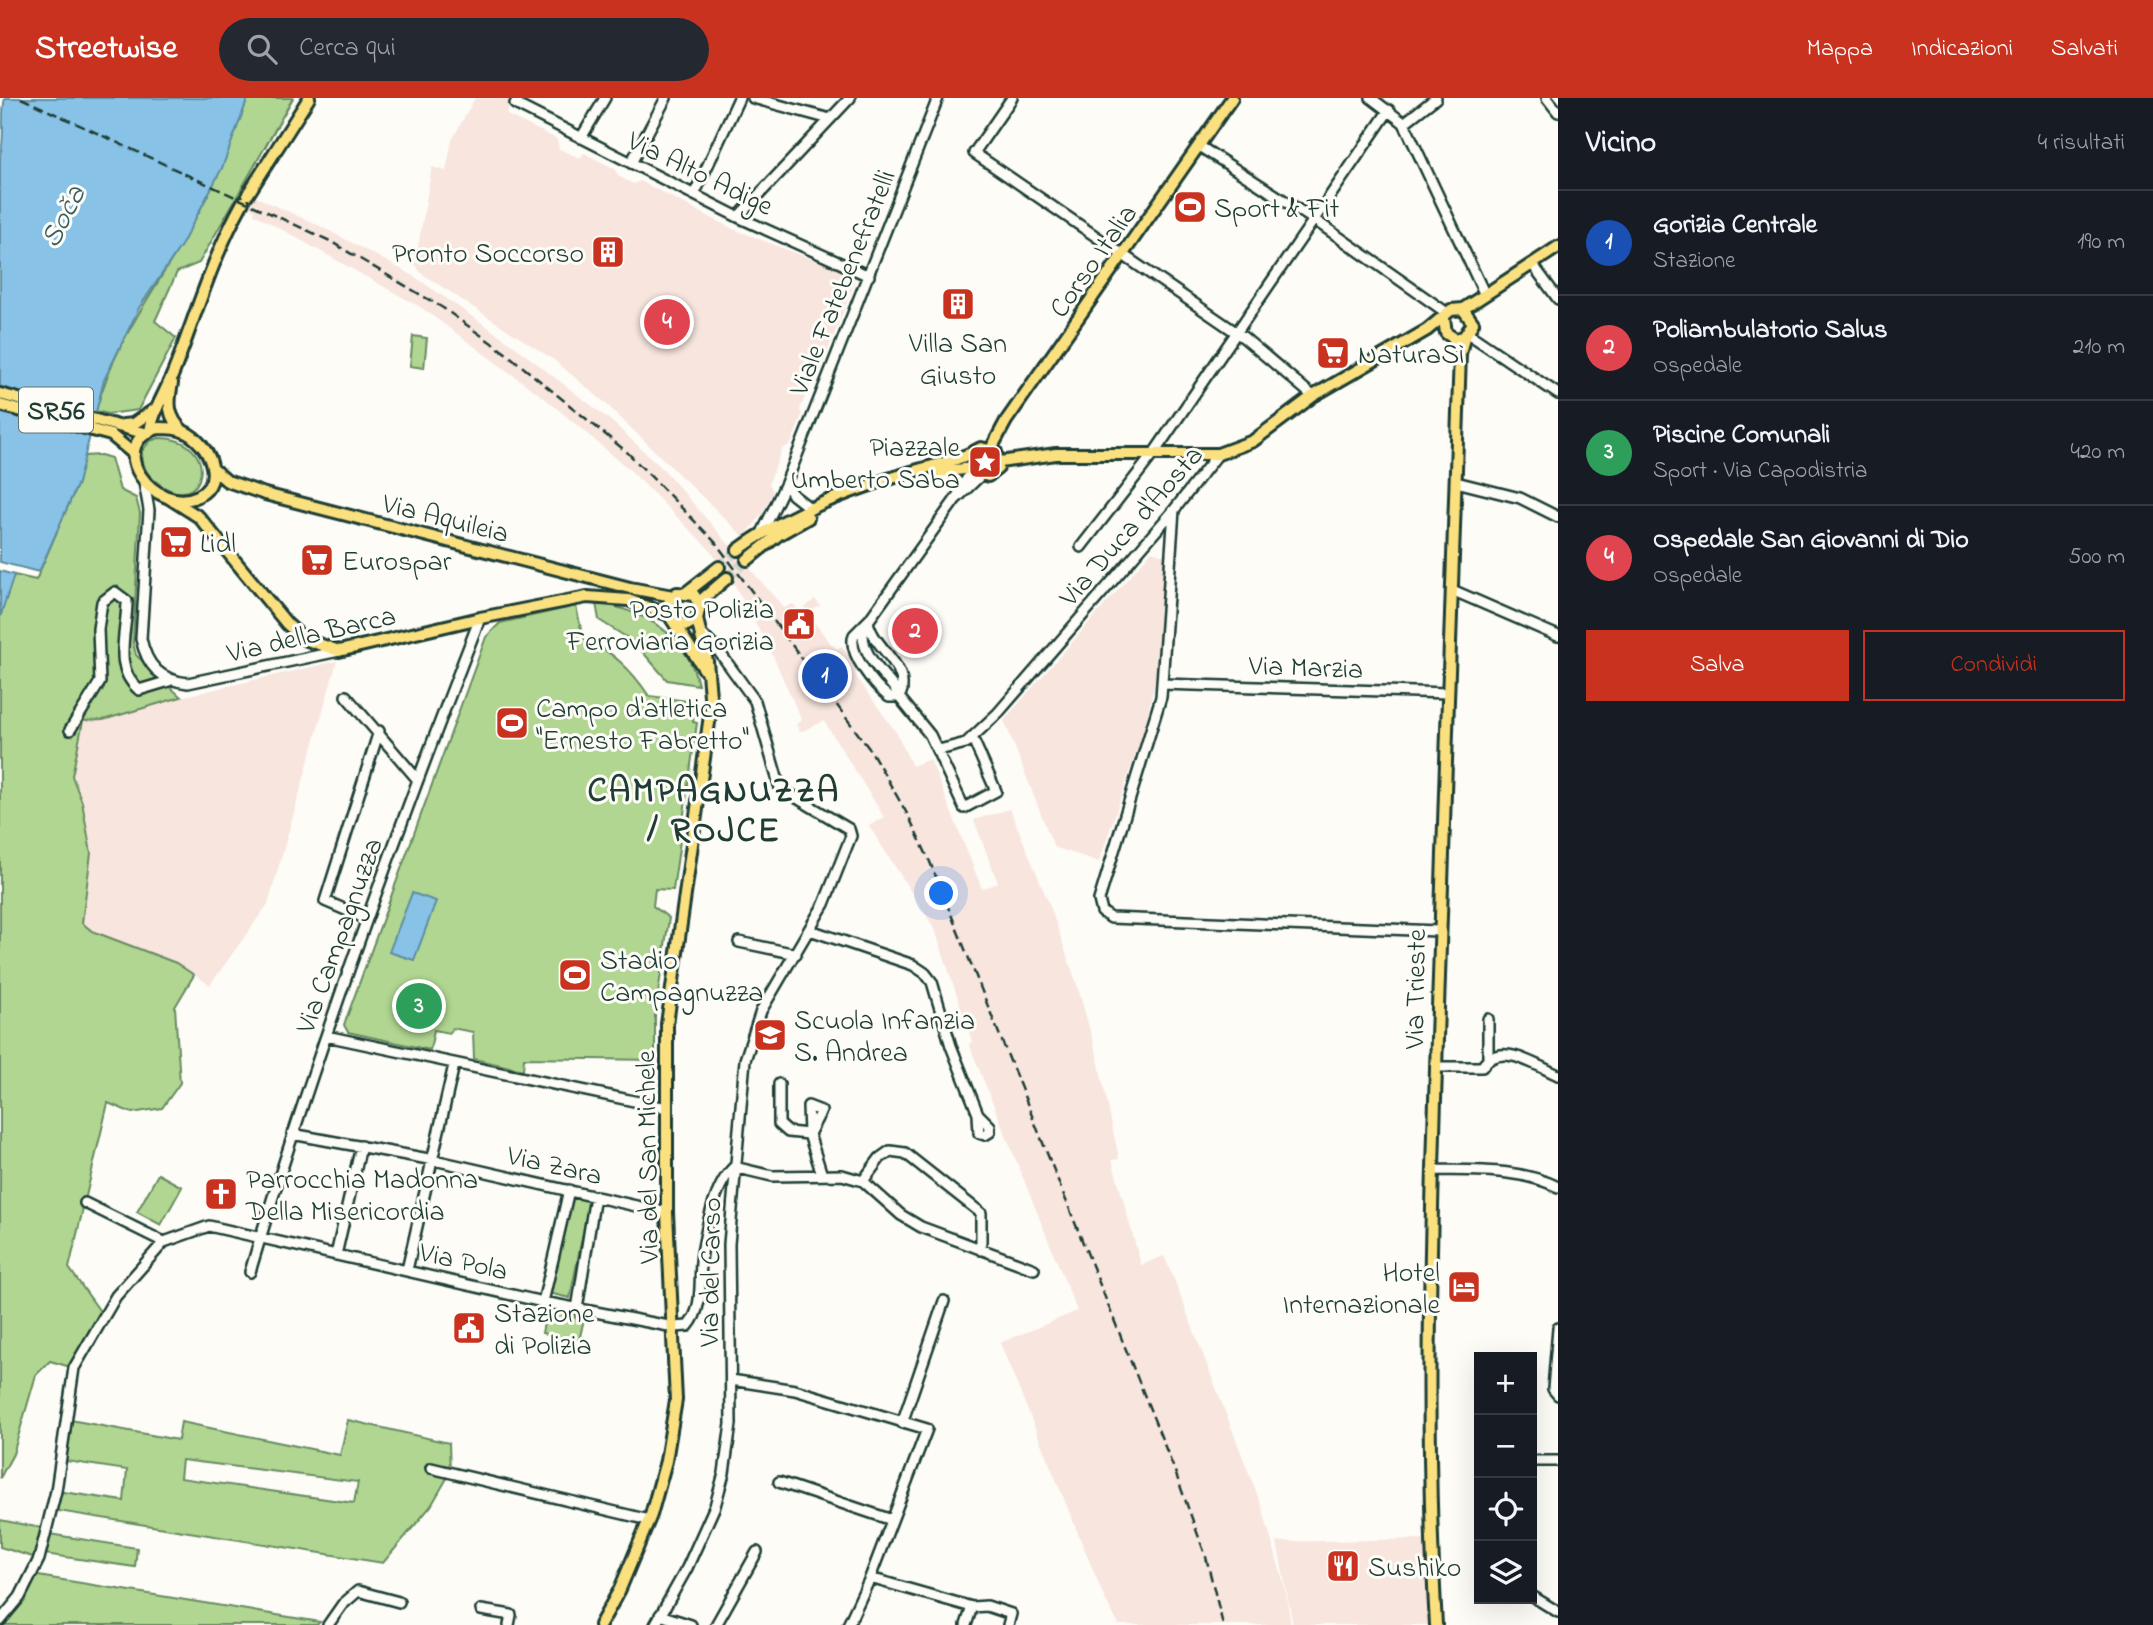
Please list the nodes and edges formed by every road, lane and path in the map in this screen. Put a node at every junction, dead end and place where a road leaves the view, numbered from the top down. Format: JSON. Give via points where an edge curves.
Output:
{"nodes":[{"id":1,"x":309,"y":98,"type":"edge"},
{"id":2,"x":605,"y":98,"type":"edge"},
{"id":3,"x":666,"y":98,"type":"edge"},
{"id":4,"x":739,"y":98,"type":"edge"},
{"id":5,"x":753,"y":98,"type":"edge"},
{"id":6,"x":850,"y":98,"type":"edge"},
{"id":7,"x":938,"y":98,"type":"edge"},
{"id":8,"x":1012,"y":98,"type":"edge"},
{"id":9,"x":1232,"y":98,"type":"edge"},
{"id":10,"x":1371,"y":98,"type":"edge"},
{"id":11,"x":1436,"y":98,"type":"edge"},
{"id":12,"x":1547,"y":98,"type":"edge"},
{"id":13,"x":517,"y":101,"type":"edge"},
{"id":14,"x":1389,"y":110,"type":"junction"},
{"id":15,"x":1558,"y":112,"type":"edge"},
{"id":16,"x":830,"y":119,"type":"junction"},
{"id":17,"x":1404,"y":123,"type":"junction"},
{"id":18,"x":581,"y":138,"type":"junction"},
{"id":19,"x":1199,"y":146,"type":"junction"},
{"id":20,"x":631,"y":163,"type":"junction"},
{"id":21,"x":694,"y":195,"type":"junction"},
{"id":22,"x":738,"y":217,"type":"junction"},
{"id":23,"x":1316,"y":221,"type":"junction"},
{"id":24,"x":1558,"y":247,"type":"edge"},
{"id":25,"x":1123,"y":257,"type":"junction"},
{"id":26,"x":1533,"y":265,"type":"junction"},
{"id":27,"x":869,"y":276,"type":"junction"},
{"id":28,"x":1510,"y":281,"type":"junction"},
{"id":29,"x":1485,"y":295,"type":"junction"},
{"id":30,"x":1558,"y":299,"type":"edge"},
{"id":31,"x":1468,"y":313,"type":"junction"},
{"id":32,"x":1445,"y":320,"type":"junction"},
{"id":33,"x":1238,"y":333,"type":"junction"},
{"id":34,"x":1463,"y":337,"type":"junction"},
{"id":35,"x":174,"y":370,"type":"junction"},
{"id":36,"x":0,"y":394,"type":"edge"},
{"id":37,"x":1558,"y":394,"type":"edge"},
{"id":38,"x":1314,"y":396,"type":"junction"},
{"id":39,"x":0,"y":405,"type":"edge"},
{"id":40,"x":155,"y":409,"type":"junction"},
{"id":41,"x":112,"y":430,"type":"junction"},
{"id":42,"x":183,"y":431,"type":"junction"},
{"id":43,"x":147,"y":432,"type":"junction"},
{"id":44,"x":974,"y":453,"type":"junction"},
{"id":45,"x":1154,"y":453,"type":"junction"},
{"id":46,"x":134,"y":454,"type":"junction"},
{"id":47,"x":996,"y":454,"type":"junction"},
{"id":48,"x":1218,"y":454,"type":"junction"},
{"id":49,"x":213,"y":469,"type":"junction"},
{"id":50,"x":977,"y":471,"type":"junction"},
{"id":51,"x":936,"y":472,"type":"junction"},
{"id":52,"x":144,"y":482,"type":"junction"},
{"id":53,"x":1456,"y":482,"type":"junction"},
{"id":54,"x":786,"y":483,"type":"junction"},
{"id":55,"x":961,"y":486,"type":"junction"},
{"id":56,"x":169,"y":498,"type":"junction"},
{"id":57,"x":955,"y":500,"type":"junction"},
{"id":58,"x":811,"y":509,"type":"junction"},
{"id":59,"x":1174,"y":510,"type":"junction"},
{"id":60,"x":1558,"y":517,"type":"edge"},
{"id":61,"x":762,"y":533,"type":"junction"},
{"id":62,"x":1081,"y":547,"type":"dead end"},
{"id":63,"x":738,"y":551,"type":"tunnel mouth"},
{"id":64,"x":747,"y":560,"type":"tunnel mouth"},
{"id":65,"x":719,"y":567,"type":"tunnel mouth"},
{"id":66,"x":727,"y":578,"type":"tunnel mouth"},
{"id":67,"x":1452,"y":590,"type":"junction"},
{"id":68,"x":687,"y":592,"type":"junction"},
{"id":69,"x":673,"y":596,"type":"junction"},
{"id":70,"x":699,"y":603,"type":"junction"},
{"id":71,"x":480,"y":618,"type":"junction"},
{"id":72,"x":672,"y":619,"type":"junction"},
{"id":73,"x":697,"y":619,"type":"junction"},
{"id":74,"x":868,"y":621,"type":"junction"},
{"id":75,"x":701,"y":633,"type":"junction"},
{"id":76,"x":1558,"y":636,"type":"edge"},
{"id":77,"x":339,"y":651,"type":"junction"},
{"id":78,"x":709,"y":677,"type":"junction"},
{"id":79,"x":169,"y":681,"type":"junction"},
{"id":80,"x":1162,"y":684,"type":"junction"},
{"id":81,"x":900,"y":693,"type":"junction"},
{"id":82,"x":1448,"y":693,"type":"junction"},
{"id":83,"x":346,"y":696,"type":"dead end"},
{"id":84,"x":70,"y":730,"type":"dead end"},
{"id":85,"x":379,"y":731,"type":"junction"},
{"id":86,"x":972,"y":737,"type":"junction"},
{"id":87,"x":939,"y":750,"type":"junction"},
{"id":88,"x":418,"y":780,"type":"junction"},
{"id":89,"x":367,"y":919,"type":"junction"},
{"id":90,"x":810,"y":930,"type":"junction"},
{"id":91,"x":1438,"y":931,"type":"junction"},
{"id":92,"x":739,"y":942,"type":"dead end"},
{"id":93,"x":795,"y":956,"type":"junction"},
{"id":94,"x":1488,"y":1019,"type":"dead end"},
{"id":95,"x":326,"y":1036,"type":"junction"},
{"id":96,"x":1488,"y":1057,"type":"junction"},
{"id":97,"x":454,"y":1065,"type":"junction"},
{"id":98,"x":1436,"y":1067,"type":"junction"},
{"id":99,"x":1558,"y":1075,"type":"edge"},
{"id":100,"x":779,"y":1084,"type":"dead end"},
{"id":101,"x":667,"y":1108,"type":"junction"},
{"id":102,"x":978,"y":1114,"type":"dead end"},
{"id":103,"x":292,"y":1134,"type":"junction"},
{"id":104,"x":361,"y":1146,"type":"junction"},
{"id":105,"x":433,"y":1160,"type":"junction"},
{"id":106,"x":734,"y":1167,"type":"junction"},
{"id":107,"x":1432,"y":1170,"type":"junction"},
{"id":108,"x":822,"y":1175,"type":"junction"},
{"id":109,"x":863,"y":1181,"type":"junction"},
{"id":110,"x":1558,"y":1187,"type":"edge"},
{"id":111,"x":569,"y":1190,"type":"junction"},
{"id":112,"x":595,"y":1196,"type":"junction"},
{"id":113,"x":85,"y":1203,"type":"dead end"},
{"id":114,"x":667,"y":1213,"type":"junction"},
{"id":115,"x":260,"y":1240,"type":"junction"},
{"id":116,"x":163,"y":1242,"type":"junction"},
{"id":117,"x":981,"y":1250,"type":"junction"},
{"id":118,"x":336,"y":1255,"type":"junction"},
{"id":119,"x":1034,"y":1269,"type":"dead end"},
{"id":120,"x":407,"y":1270,"type":"junction"},
{"id":121,"x":250,"y":1272,"type":"dead end"},
{"id":122,"x":944,"y":1300,"type":"dead end"},
{"id":123,"x":543,"y":1302,"type":"junction"},
{"id":124,"x":577,"y":1309,"type":"junction"},
{"id":125,"x":674,"y":1327,"type":"junction"},
{"id":126,"x":1558,"y":1329,"type":"edge"},
{"id":127,"x":731,"y":1380,"type":"junction"},
{"id":128,"x":1558,"y":1395,"type":"edge"},
{"id":129,"x":902,"y":1423,"type":"junction"},
{"id":130,"x":1537,"y":1461,"type":"edge"},
{"id":131,"x":1558,"y":1461,"type":"edge"},
{"id":132,"x":431,"y":1468,"type":"dead end"},
{"id":133,"x":779,"y":1482,"type":"dead end"},
{"id":134,"x":649,"y":1520,"type":"junction"},
{"id":135,"x":892,"y":1520,"type":"junction"},
{"id":136,"x":757,"y":1552,"type":"dead end"},
{"id":137,"x":870,"y":1578,"type":"junction"},
{"id":138,"x":1537,"y":1599,"type":"edge"},
{"id":139,"x":399,"y":1602,"type":"dead end"},
{"id":140,"x":972,"y":1607,"type":"junction"},
{"id":141,"x":481,"y":1609,"type":"dead end"},
{"id":142,"x":1558,"y":1612,"type":"edge"},
{"id":143,"x":660,"y":1615,"type":"junction"},
{"id":144,"x":0,"y":1621,"type":"edge"},
{"id":145,"x":328,"y":1625,"type":"edge"},
{"id":146,"x":509,"y":1625,"type":"edge"},
{"id":147,"x":600,"y":1625,"type":"edge"},
{"id":148,"x":654,"y":1625,"type":"edge"},
{"id":149,"x":691,"y":1625,"type":"edge"},
{"id":150,"x":716,"y":1625,"type":"edge"},
{"id":151,"x":848,"y":1625,"type":"edge"},
{"id":152,"x":966,"y":1625,"type":"edge"},
{"id":153,"x":1008,"y":1625,"type":"edge"},
{"id":154,"x":1436,"y":1625,"type":"edge"}],
"edges":[{"from":1,"to":35,"type":"main road","via":[[246,198],[209,273]]},
{"from":2,"to":18,"type":"street"},
{"from":3,"to":20,"type":"street"},
{"from":4,"to":21,"type":"street"},
{"from":5,"to":16,"type":"street"},
{"from":6,"to":16,"type":"street"},
{"from":7,"to":27,"type":"street","name":"Viale Fatebenefratelli"},
{"from":8,"to":25,"type":"street","via":[[974,153]]},
{"from":9,"to":19,"type":"main road","name":"Corso Italia"},
{"from":10,"to":14,"type":"street"},
{"from":11,"to":17,"type":"street"},
{"from":12,"to":15,"type":"street"},
{"from":13,"to":18,"type":"street","name":"Via Alto Adige"},
{"from":14,"to":17,"type":"street"},
{"from":14,"to":23,"type":"street"},
{"from":16,"to":22,"type":"street"},
{"from":17,"to":29,"type":"street"},
{"from":18,"to":20,"type":"street","name":"Via Alto Adige"},
{"from":19,"to":23,"type":"street"},
{"from":19,"to":25,"type":"main road","name":"Corso Italia"},
{"from":20,"to":21,"type":"street","name":"Via Alto Adige"},
{"from":21,"to":22,"type":"street","name":"Via Alto Adige"},
{"from":22,"to":27,"type":"street","name":"Via Alto Adige"},
{"from":23,"to":32,"type":"street"},
{"from":23,"to":33,"type":"street"},
{"from":24,"to":26,"type":"main road","name":"Via Duca d'Aosta"},
{"from":25,"to":33,"type":"street"},
{"from":25,"to":47,"type":"main road","name":"Corso Italia","via":[[1006,421]]},
{"from":26,"to":28,"type":"main road","name":"Via Duca d'Aosta"},
{"from":26,"to":30,"type":"street"},
{"from":27,"to":54,"type":"street","name":"Viale Fatebenefratelli"},
{"from":28,"to":29,"type":"main road","name":"Via Duca d'Aosta"},
{"from":28,"to":31,"type":"main road","name":"Via Duca d'Aosta"},
{"from":29,"to":31,"type":"main road","name":"Via Duca d'Aosta"},
{"from":31,"to":32,"type":"main road","name":"Via Duca d'Aosta"},
{"from":31,"to":34,"type":"main road"},
{"from":32,"to":34,"type":"main road"},
{"from":32,"to":38,"type":"main road","name":"Via Duca d'Aosta"},
{"from":33,"to":38,"type":"street"},
{"from":33,"to":45,"type":"street"},
{"from":34,"to":37,"type":"street"},
{"from":34,"to":53,"type":"main road","name":"Via Trieste"},
{"from":35,"to":40,"type":"main road"},
{"from":35,"to":42,"type":"main road","via":[[168,402],[172,419]]},
{"from":36,"to":41,"type":"main road","number":"SR56"},
{"from":38,"to":48,"type":"main road","name":"Via Duca d'Aosta","via":[[1253,441]]},
{"from":39,"to":41,"type":"main road","number":"SR56"},
{"from":40,"to":41,"type":"main road","via":[[133,424]]},
{"from":40,"to":43,"type":"main road"},
{"from":41,"to":43,"type":"main road","number":"SR56"},
{"from":41,"to":46,"type":"main road","number":"SR56"},
{"from":42,"to":43,"type":"main road"},
{"from":42,"to":49,"type":"main road","via":[[204,446]]},
{"from":43,"to":46,"type":"main road","via":[[137,441]]},
{"from":44,"to":47,"type":"main road","via":[[981,449]]},
{"from":44,"to":50,"type":"main road"},
{"from":44,"to":58,"type":"main road"},
{"from":45,"to":47,"type":"main road"},
{"from":45,"to":48,"type":"main road"},
{"from":45,"to":62,"type":"street"},
{"from":46,"to":52,"type":"main road"},
{"from":47,"to":50,"type":"main road","via":[[994,473]]},
{"from":48,"to":59,"type":"street","name":"Via Duca d'Aosta"},
{"from":49,"to":56,"type":"main road","via":[[211,482],[202,493]]},
{"from":49,"to":69,"type":"main road","name":"Via Aquileia","via":[[248,489]]},
{"from":50,"to":51,"type":"main road"},
{"from":50,"to":55,"type":"street"},
{"from":50,"to":57,"type":"street"},
{"from":51,"to":55,"type":"street"},
{"from":51,"to":64,"type":"main road","via":[[823,510],[778,535]]},
{"from":52,"to":56,"type":"main road"},
{"from":52,"to":79,"type":"street","via":[[149,510],[141,639],[146,658]]},
{"from":53,"to":60,"type":"street","via":[[1520,498]]},
{"from":53,"to":67,"type":"main road","name":"Via Trieste"},
{"from":54,"to":58,"type":"street"},
{"from":54,"to":61,"type":"street","name":"Viale Fatebenefratelli"},
{"from":55,"to":57,"type":"street"},
{"from":56,"to":77,"type":"main road","via":[[200,517],[286,624],[304,639]]},
{"from":57,"to":74,"type":"street"},
{"from":58,"to":61,"type":"main road"},
{"from":59,"to":80,"type":"street"},
{"from":59,"to":86,"type":"street","name":"Via Duca d'Aosta"},
{"from":61,"to":63,"type":"main road"},
{"from":65,"to":68,"type":"main road"},
{"from":66,"to":70,"type":"main road"},
{"from":67,"to":76,"type":"street"},
{"from":67,"to":82,"type":"main road","name":"Via Trieste"},
{"from":68,"to":69,"type":"main road"},
{"from":68,"to":70,"type":"main road"},
{"from":69,"to":72,"type":"main road","via":[[667,605]]},
{"from":70,"to":73,"type":"main road"},
{"from":71,"to":72,"type":"main road","name":"Via della Barca","via":[[587,597],[628,600]]},
{"from":71,"to":77,"type":"main road","name":"Via della Barca"},
{"from":71,"to":88,"type":"street","name":"Via Campagnuzza"},
{"from":72,"to":73,"type":"main road","via":[[687,625]]},
{"from":72,"to":78,"type":"main road"},
{"from":73,"to":75,"type":"main road","name":"Via del San Michele"},
{"from":74,"to":81,"type":"street","via":[[901,672]]},
{"from":74,"to":81,"type":"street","via":[[863,632],[866,650]]},
{"from":75,"to":78,"type":"main road","name":"Via del San Michele"},
{"from":75,"to":90,"type":"street","name":"Via del Carso","via":[[755,701],[780,788],[852,833]]},
{"from":77,"to":79,"type":"street","name":"Via della Barca","via":[[211,680]]},
{"from":78,"to":101,"type":"main road","name":"Via del San Michele","via":[[711,708],[669,997]]},
{"from":79,"to":84,"type":"street","name":"Via della Barca","via":[[139,690],[127,680],[122,660],[127,601],[115,592],[102,602],[100,682]]},
{"from":80,"to":82,"type":"street","name":"Via Marzia"},
{"from":80,"to":91,"type":"street","via":[[1099,900],[1106,916]]},
{"from":81,"to":87,"type":"street"},
{"from":82,"to":91,"type":"main road","name":"Via Trieste"},
{"from":83,"to":85,"type":"street"},
{"from":85,"to":88,"type":"street"},
{"from":85,"to":89,"type":"street","via":[[325,901]]},
{"from":86,"to":87,"type":"street","via":[[953,749]]},
{"from":86,"to":87,"type":"street","via":[[996,790],[964,808]]},
{"from":88,"to":89,"type":"street","name":"Via Campagnuzza"},
{"from":89,"to":95,"type":"street","name":"Via Campagnuzza"},
{"from":90,"to":93,"type":"street","name":"Via del Carso"},
{"from":90,"to":102,"type":"street","via":[[925,973]]},
{"from":91,"to":98,"type":"main road","name":"Via Trieste"},
{"from":92,"to":93,"type":"street"},
{"from":93,"to":106,"type":"street","name":"Via del Carso","via":[[761,1011],[747,1052]]},
{"from":94,"to":96,"type":"street"},
{"from":95,"to":97,"type":"street"},
{"from":95,"to":103,"type":"street","name":"Via Campagnuzza"},
{"from":96,"to":98,"type":"street","via":[[1482,1067]]},
{"from":96,"to":99,"type":"street","via":[[1511,1055]]},
{"from":97,"to":101,"type":"street"},
{"from":97,"to":105,"type":"street"},
{"from":98,"to":107,"type":"main road","name":"Via Trieste"},
{"from":100,"to":108,"type":"street","via":[[779,1124],[788,1132],[809,1134]]},
{"from":101,"to":114,"type":"main road","name":"Via del San Michele"},
{"from":103,"to":104,"type":"street","name":"Via Zara"},
{"from":103,"to":115,"type":"street","name":"Via Campagnuzza"},
{"from":104,"to":105,"type":"street","name":"Via Zara"},
{"from":104,"to":118,"type":"street"},
{"from":105,"to":111,"type":"street","name":"Via Zara"},
{"from":105,"to":120,"type":"street"},
{"from":106,"to":108,"type":"street","via":[[772,1176]]},
{"from":106,"to":125,"type":"street","via":[[718,1192],[702,1253],[697,1316],[688,1326]]},
{"from":106,"to":127,"type":"street","name":"Via del Carso","via":[[729,1244]]},
{"from":107,"to":110,"type":"street","via":[[1511,1172]]},
{"from":107,"to":154,"type":"main road","name":"Via Trieste","via":[[1431,1548]]},
{"from":108,"to":109,"type":"street"},
{"from":109,"to":117,"type":"street","via":[[921,1227]]},
{"from":109,"to":117,"type":"street","via":[[890,1151],[905,1153],[981,1213]]},
{"from":111,"to":112,"type":"street","name":"Via Zara"},
{"from":111,"to":123,"type":"street"},
{"from":112,"to":114,"type":"street","name":"Via Zara"},
{"from":112,"to":124,"type":"street"},
{"from":113,"to":116,"type":"street"},
{"from":114,"to":125,"type":"main road","name":"Via del San Michele"},
{"from":115,"to":116,"type":"street","name":"Via Pola","via":[[209,1226]]},
{"from":115,"to":118,"type":"street","name":"Via Pola"},
{"from":115,"to":121,"type":"street","name":"Via Campagnuzza"},
{"from":116,"to":144,"type":"street","name":"Via Pola","via":[[116,1296],[74,1368],[56,1491],[38,1559],[20,1597]]},
{"from":117,"to":119,"type":"street"},
{"from":118,"to":120,"type":"street","name":"Via Pola"},
{"from":120,"to":123,"type":"street","name":"Via Pola"},
{"from":122,"to":129,"type":"street"},
{"from":123,"to":124,"type":"street","name":"Via Pola"},
{"from":124,"to":125,"type":"street","name":"Via Pola"},
{"from":125,"to":134,"type":"main road","name":"Via del San Michele","via":[[676,1400],[666,1461]]},
{"from":126,"to":128,"type":"street","via":[[1553,1389]]},
{"from":127,"to":129,"type":"street","via":[[795,1390]]},
{"from":127,"to":143,"type":"street","name":"Via del Carso","via":[[729,1442],[715,1506]]},
{"from":129,"to":135,"type":"street","via":[[927,1429]]},
{"from":130,"to":131,"type":"street"},
{"from":132,"to":134,"type":"street"},
{"from":133,"to":135,"type":"street"},
{"from":134,"to":147,"type":"main road","name":"Via del San Michele"},
{"from":135,"to":137,"type":"street"},
{"from":136,"to":150,"type":"street"},
{"from":137,"to":140,"type":"street"},
{"from":137,"to":151,"type":"street"},
{"from":138,"to":142,"type":"street"},
{"from":139,"to":145,"type":"street","via":[[358,1591]]},
{"from":140,"to":152,"type":"street"},
{"from":140,"to":153,"type":"street","via":[[987,1605],[1011,1614]]},
{"from":141,"to":146,"type":"street","via":[[511,1615]]},
{"from":143,"to":148,"type":"street","name":"Via del Carso"},
{"from":143,"to":149,"type":"street"}]}
